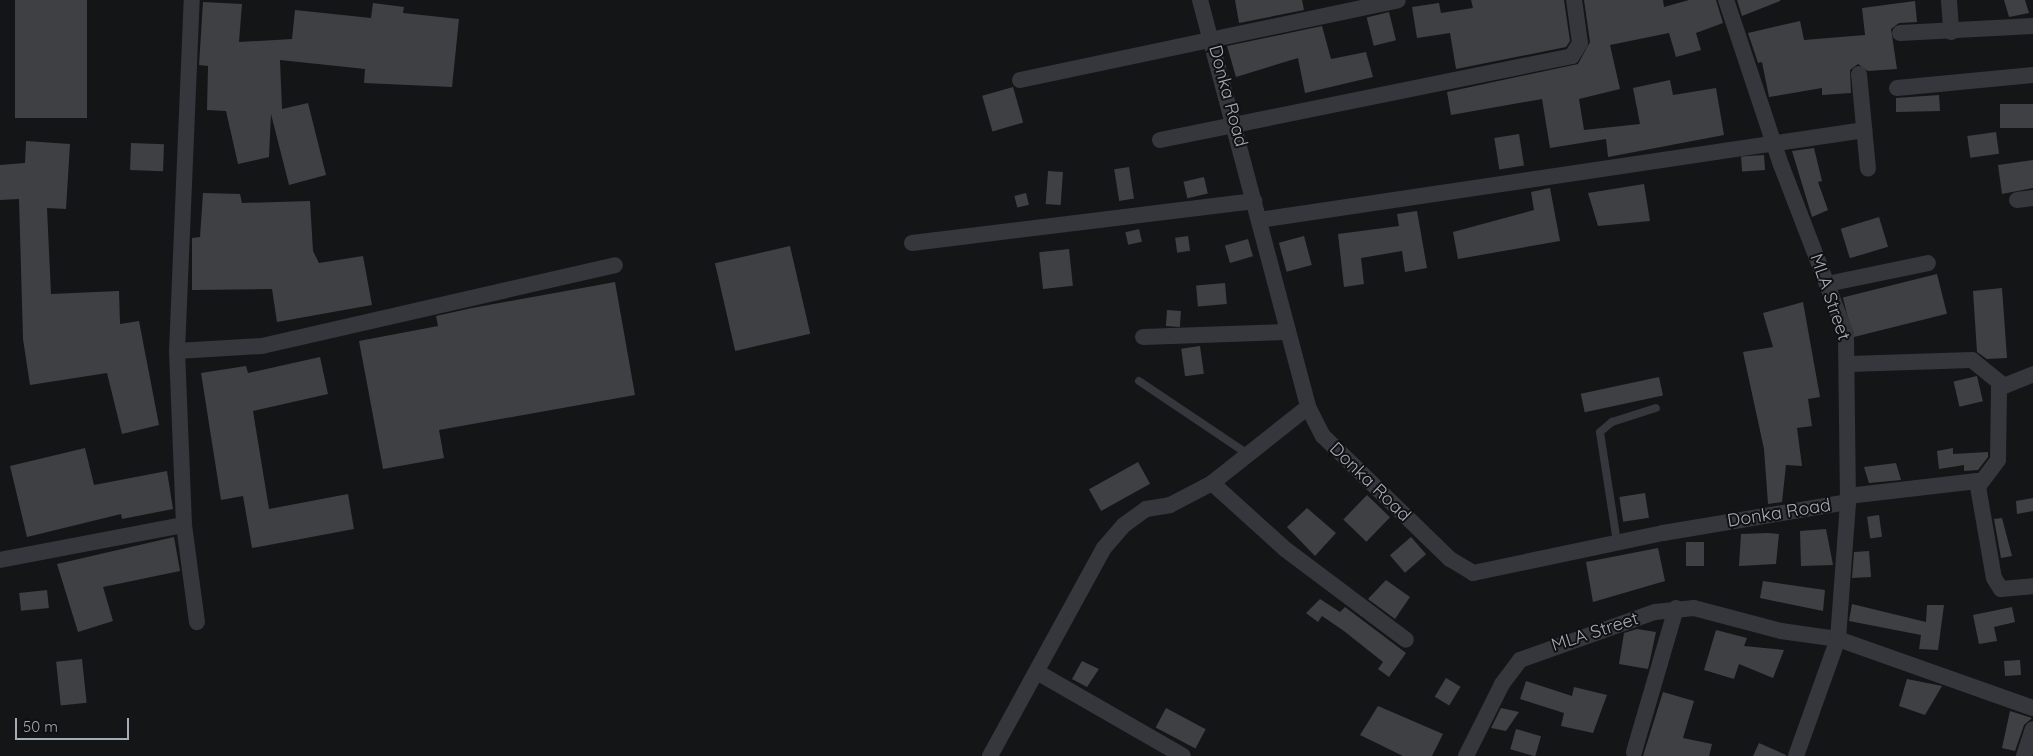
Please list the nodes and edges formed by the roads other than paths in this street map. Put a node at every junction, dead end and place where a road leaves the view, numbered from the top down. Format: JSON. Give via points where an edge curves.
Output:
{"nodes":[{"id":1,"x":192,"y":0,"type":"edge"},
{"id":2,"x":1200,"y":0,"type":"edge"},
{"id":3,"x":1398,"y":0,"type":"edge"},
{"id":4,"x":1574,"y":0,"type":"edge"},
{"id":5,"x":1726,"y":0,"type":"edge"},
{"id":6,"x":1949,"y":0,"type":"edge"},
{"id":7,"x":2033,"y":26,"type":"edge"},
{"id":8,"x":1951,"y":32,"type":"junction"},
{"id":9,"x":1900,"y":33,"type":"dead end"},
{"id":10,"x":1212,"y":36,"type":"junction"},
{"id":11,"x":1859,"y":74,"type":"dead end"},
{"id":12,"x":2033,"y":76,"type":"edge"},
{"id":13,"x":1020,"y":80,"type":"dead end"},
{"id":14,"x":1897,"y":88,"type":"dead end"},
{"id":15,"x":1236,"y":124,"type":"junction"},
{"id":16,"x":1864,"y":130,"type":"junction"},
{"id":17,"x":1160,"y":140,"type":"dead end"},
{"id":18,"x":1775,"y":141,"type":"junction"},
{"id":19,"x":1868,"y":169,"type":"dead end"},
{"id":20,"x":1254,"y":201,"type":"junction"},
{"id":21,"x":1259,"y":220,"type":"junction"},
{"id":22,"x":912,"y":243,"type":"dead end"},
{"id":23,"x":1928,"y":263,"type":"dead end"},
{"id":24,"x":615,"y":265,"type":"dead end"},
{"id":25,"x":1827,"y":284,"type":"junction"},
{"id":26,"x":1288,"y":332,"type":"junction"},
{"id":27,"x":1143,"y":337,"type":"dead end"},
{"id":28,"x":177,"y":351,"type":"junction"},
{"id":29,"x":1848,"y":364,"type":"junction"},
{"id":30,"x":2033,"y":374,"type":"edge"},
{"id":31,"x":1139,"y":381,"type":"dead end"},
{"id":32,"x":2002,"y":384,"type":"junction"},
{"id":33,"x":1308,"y":407,"type":"junction"},
{"id":34,"x":1656,"y":408,"type":"dead end"},
{"id":35,"x":1249,"y":455,"type":"junction"},
{"id":36,"x":1212,"y":483,"type":"junction"},
{"id":37,"x":1980,"y":484,"type":"junction"},
{"id":38,"x":1848,"y":499,"type":"junction"},
{"id":39,"x":184,"y":524,"type":"junction"},
{"id":40,"x":1617,"y":542,"type":"junction"},
{"id":41,"x":0,"y":560,"type":"edge"},
{"id":42,"x":2033,"y":586,"type":"edge"},
{"id":43,"x":1676,"y":608,"type":"junction"},
{"id":44,"x":197,"y":622,"type":"dead end"},
{"id":45,"x":1838,"y":639,"type":"junction"},
{"id":46,"x":1406,"y":640,"type":"dead end"},
{"id":47,"x":1037,"y":672,"type":"junction"},
{"id":48,"x":2033,"y":708,"type":"edge"},
{"id":49,"x":2033,"y":728,"type":"edge"},
{"id":50,"x":1634,"y":752,"type":"dead end"},
{"id":51,"x":990,"y":756,"type":"edge"},
{"id":52,"x":1183,"y":756,"type":"edge"},
{"id":53,"x":1466,"y":756,"type":"edge"},
{"id":54,"x":1796,"y":756,"type":"edge"},
{"id":55,"x":2024,"y":756,"type":"edge"}],
"edges":[{"from":1,"to":28,"type":"street"},
{"from":2,"to":10,"type":"street","name":"Donka Road"},
{"from":3,"to":10,"type":"street"},
{"from":4,"to":15,"type":"street","via":[[1580,43],[1572,56]]},
{"from":5,"to":18,"type":"street","name":"MLA Street"},
{"from":6,"to":8,"type":"street"},
{"from":7,"to":8,"type":"street"},
{"from":8,"to":9,"type":"street"},
{"from":10,"to":13,"type":"street"},
{"from":10,"to":15,"type":"street","name":"Donka Road"},
{"from":11,"to":16,"type":"street"},
{"from":12,"to":14,"type":"street"},
{"from":15,"to":17,"type":"street"},
{"from":15,"to":20,"type":"street","name":"Donka Road"},
{"from":16,"to":18,"type":"street"},
{"from":16,"to":19,"type":"street"},
{"from":18,"to":21,"type":"street"},
{"from":18,"to":25,"type":"street","name":"MLA Street"},
{"from":20,"to":21,"type":"street","name":"Donka Road"},
{"from":20,"to":22,"type":"street"},
{"from":21,"to":26,"type":"street","name":"Donka Road"},
{"from":23,"to":25,"type":"street"},
{"from":24,"to":28,"type":"street","via":[[262,346]]},
{"from":25,"to":29,"type":"street","name":"MLA Street","via":[[1846,334]]},
{"from":26,"to":27,"type":"street"},
{"from":26,"to":33,"type":"street","name":"Donka Road"},
{"from":28,"to":39,"type":"street"},
{"from":29,"to":32,"type":"street","via":[[1972,360]]},
{"from":29,"to":38,"type":"street","name":"MLA Street"},
{"from":30,"to":32,"type":"street"},
{"from":31,"to":35,"type":"lane"},
{"from":32,"to":37,"type":"street","via":[[1997,393],[1998,460]]},
{"from":33,"to":35,"type":"street"},
{"from":33,"to":40,"type":"street","name":"Donka Road","via":[[1323,436],[1462,569],[1487,571]]},
{"from":34,"to":40,"type":"lane","via":[[1612,422],[1600,432]]},
{"from":35,"to":36,"type":"street"},
{"from":36,"to":46,"type":"street","via":[[1285,548]]},
{"from":36,"to":47,"type":"street","via":[[1170,505],[1146,509],[1124,524],[1104,548]]},
{"from":37,"to":38,"type":"street","name":"Donka Road","via":[[1971,480]]},
{"from":37,"to":42,"type":"street","via":[[1994,578],[2001,589]]},
{"from":38,"to":40,"type":"street","name":"Donka Road"},
{"from":38,"to":45,"type":"street","name":"MLA Street"},
{"from":39,"to":41,"type":"street"},
{"from":39,"to":44,"type":"street"},
{"from":43,"to":45,"type":"street","name":"MLA Street"},
{"from":43,"to":50,"type":"street"},
{"from":43,"to":53,"type":"street","name":"MLA Street","via":[[1586,634],[1520,660],[1502,684]]},
{"from":45,"to":48,"type":"street"},
{"from":45,"to":54,"type":"street","name":"MLA Street"},
{"from":47,"to":51,"type":"street"},
{"from":47,"to":52,"type":"street"},
{"from":49,"to":55,"type":"street"}]}
